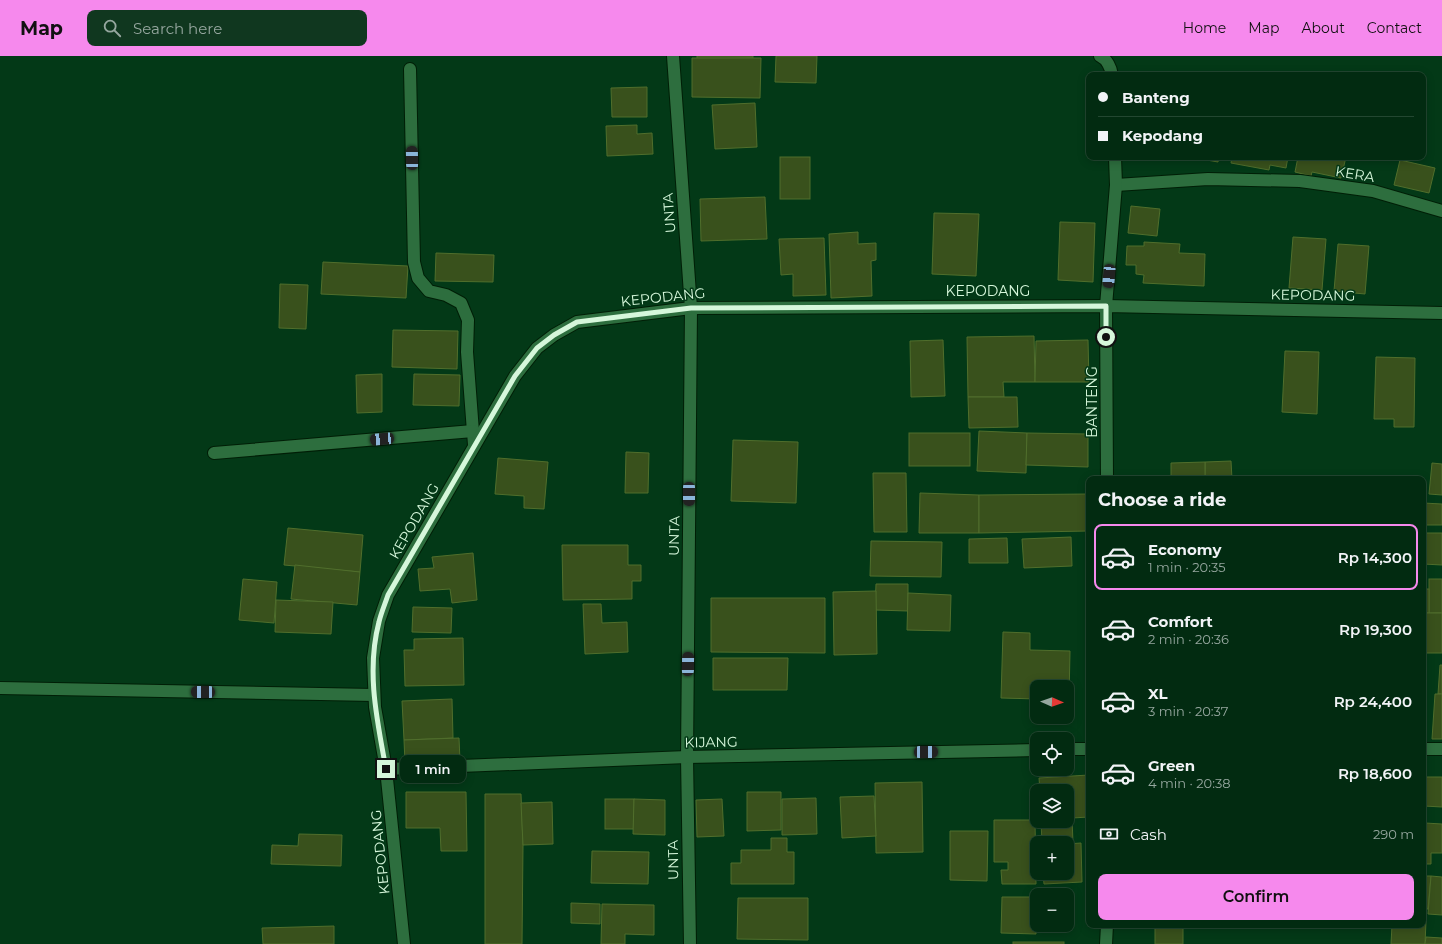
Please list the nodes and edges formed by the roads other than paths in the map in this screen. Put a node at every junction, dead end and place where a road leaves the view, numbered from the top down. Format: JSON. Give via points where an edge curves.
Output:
{"nodes":[{"id":1,"x":673,"y":56,"type":"edge"},
{"id":2,"x":1100,"y":56,"type":"edge"},
{"id":3,"x":410,"y":69,"type":"dead end"},
{"id":4,"x":1112,"y":72,"type":"edge"},
{"id":5,"x":1115,"y":160,"type":"edge"},
{"id":6,"x":1116,"y":185,"type":"junction"},
{"id":7,"x":1442,"y":211,"type":"edge"},
{"id":8,"x":1106,"y":306,"type":"junction"},
{"id":9,"x":691,"y":308,"type":"junction"},
{"id":10,"x":1442,"y":313,"type":"edge"},
{"id":11,"x":473,"y":431,"type":"junction"},
{"id":12,"x":474,"y":445,"type":"junction"},
{"id":13,"x":214,"y":454,"type":"dead end"},
{"id":14,"x":1107,"y":476,"type":"edge"},
{"id":15,"x":0,"y":688,"type":"edge"},
{"id":16,"x":374,"y":695,"type":"junction"},
{"id":17,"x":1074,"y":749,"type":"edge"},
{"id":18,"x":1086,"y":749,"type":"edge"},
{"id":19,"x":1426,"y":749,"type":"edge"},
{"id":20,"x":1442,"y":749,"type":"edge"},
{"id":21,"x":1030,"y":750,"type":"edge"},
{"id":22,"x":687,"y":757,"type":"junction"},
{"id":23,"x":386,"y":769,"type":"junction"},
{"id":24,"x":1106,"y":928,"type":"edge"},
{"id":25,"x":404,"y":944,"type":"edge"},
{"id":26,"x":690,"y":944,"type":"edge"},
{"id":27,"x":1106,"y":944,"type":"edge"}],
"edges":[{"from":1,"to":9,"type":"street","name":"UNTA"},
{"from":2,"to":4,"type":"street","via":[[1104,57]]},
{"from":3,"to":11,"type":"street","via":[[414,262],[418,278],[428,291],[446,295],[461,303],[468,320],[467,352]]},
{"from":5,"to":6,"type":"street","name":"BANTENG"},
{"from":6,"to":7,"type":"street","name":"KERA","via":[[1208,179],[1300,181],[1373,191]]},
{"from":6,"to":8,"type":"street","name":"BANTENG"},
{"from":8,"to":9,"type":"street","name":"KEPODANG"},
{"from":8,"to":10,"type":"street","name":"KEPODANG"},
{"from":8,"to":14,"type":"street","name":"BANTENG"},
{"from":9,"to":12,"type":"street","name":"KEPODANG","via":[[577,322],[554,335],[537,348],[515,376]]},
{"from":9,"to":22,"type":"street","name":"UNTA"},
{"from":11,"to":12,"type":"street"},
{"from":11,"to":13,"type":"street"},
{"from":12,"to":16,"type":"street","name":"KEPODANG","via":[[388,595],[379,622],[373,658]]},
{"from":15,"to":16,"type":"street"},
{"from":16,"to":23,"type":"street","name":"KEPODANG"},
{"from":17,"to":18,"type":"street"},
{"from":19,"to":20,"type":"street"},
{"from":21,"to":22,"type":"street","name":"KIJANG"},
{"from":22,"to":23,"type":"street","name":"KIJANG"},
{"from":22,"to":26,"type":"street","name":"UNTA"},
{"from":23,"to":25,"type":"street","name":"KEPODANG"},
{"from":24,"to":27,"type":"street"}]}
